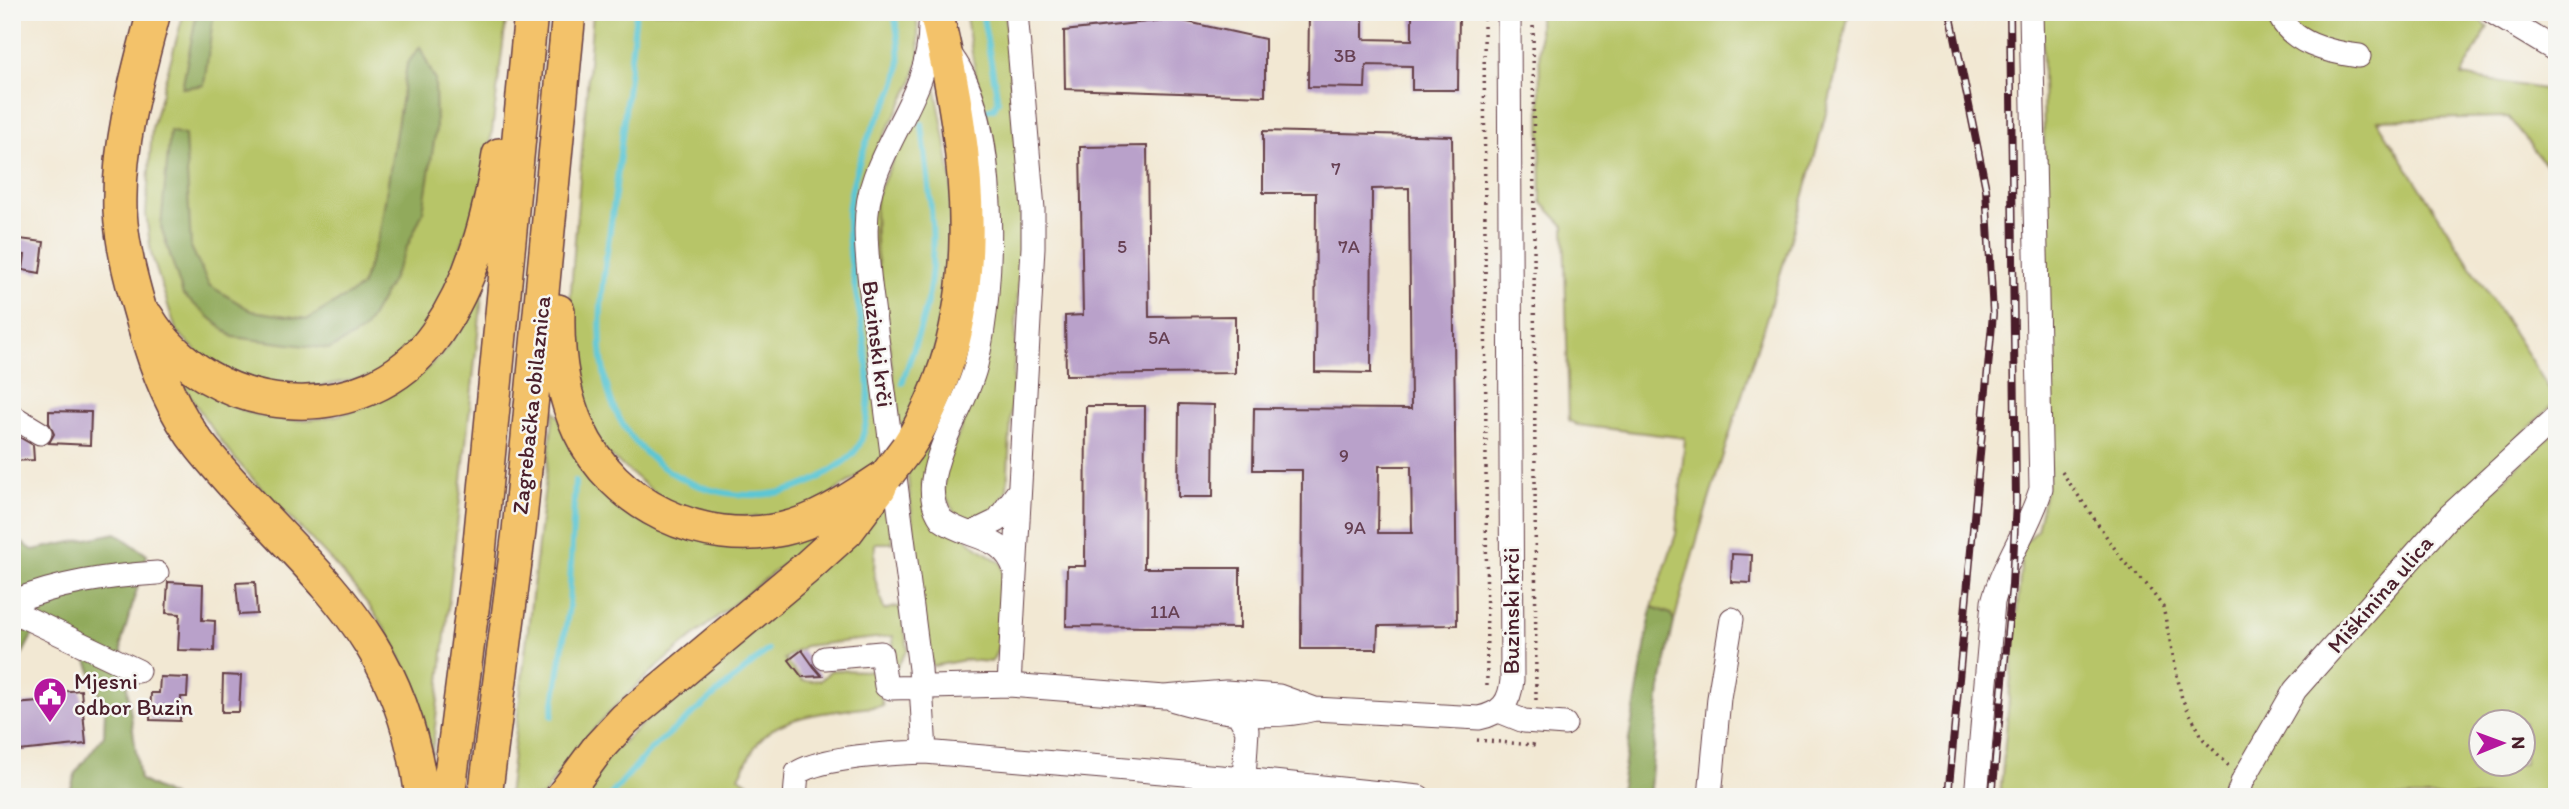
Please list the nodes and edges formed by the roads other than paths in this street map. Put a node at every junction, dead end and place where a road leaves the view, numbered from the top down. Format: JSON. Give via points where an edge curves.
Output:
{"nodes":[{"id":1,"x":154,"y":12,"type":"edge"},
{"id":2,"x":520,"y":12,"type":"edge"},
{"id":3,"x":531,"y":12,"type":"edge"},
{"id":4,"x":930,"y":12,"type":"edge"},
{"id":5,"x":936,"y":12,"type":"edge"},
{"id":6,"x":1016,"y":12,"type":"edge"},
{"id":7,"x":1509,"y":12,"type":"edge"},
{"id":8,"x":2031,"y":12,"type":"edge"},
{"id":9,"x":2278,"y":12,"type":"edge"},
{"id":10,"x":2492,"y":12,"type":"edge"},
{"id":11,"x":568,"y":26,"type":"edge"},
{"id":12,"x":944,"y":47,"type":"junction"},
{"id":13,"x":2557,"y":51,"type":"edge"},
{"id":14,"x":2359,"y":56,"type":"dead end"},
{"id":15,"x":137,"y":300,"type":"junction"},
{"id":16,"x":12,"y":416,"type":"edge"},
{"id":17,"x":2557,"y":417,"type":"edge"},
{"id":18,"x":40,"y":433,"type":"dead end"},
{"id":19,"x":887,"y":476,"type":"junction"},
{"id":20,"x":1018,"y":492,"type":"junction"},
{"id":21,"x":972,"y":533,"type":"junction"},
{"id":22,"x":1015,"y":570,"type":"junction"},
{"id":23,"x":157,"y":573,"type":"dead end"},
{"id":24,"x":12,"y":603,"type":"edge"},
{"id":25,"x":12,"y":611,"type":"edge"},
{"id":26,"x":1731,"y":619,"type":"dead end"},
{"id":27,"x":825,"y":658,"type":"dead end"},
{"id":28,"x":138,"y":671,"type":"dead end"},
{"id":29,"x":1009,"y":685,"type":"junction"},
{"id":30,"x":921,"y":687,"type":"junction"},
{"id":31,"x":1226,"y":691,"type":"junction"},
{"id":32,"x":1164,"y":697,"type":"junction"},
{"id":33,"x":1292,"y":699,"type":"junction"},
{"id":34,"x":1493,"y":705,"type":"junction"},
{"id":35,"x":1315,"y":709,"type":"junction"},
{"id":36,"x":1240,"y":713,"type":"junction"},
{"id":37,"x":1264,"y":716,"type":"junction"},
{"id":38,"x":1565,"y":724,"type":"dead end"},
{"id":39,"x":1248,"y":738,"type":"junction"},
{"id":40,"x":925,"y":752,"type":"junction"},
{"id":41,"x":1244,"y":779,"type":"junction"},
{"id":42,"x":2240,"y":789,"type":"edge"},
{"id":43,"x":422,"y":797,"type":"edge"},
{"id":44,"x":448,"y":797,"type":"edge"},
{"id":45,"x":485,"y":797,"type":"edge"},
{"id":46,"x":562,"y":797,"type":"edge"},
{"id":47,"x":795,"y":797,"type":"edge"},
{"id":48,"x":1419,"y":797,"type":"edge"},
{"id":49,"x":1710,"y":797,"type":"edge"},
{"id":50,"x":1976,"y":797,"type":"edge"}],
"edges":[{"from":1,"to":15,"type":"highway","via":[[121,163],[120,210]]},
{"from":2,"to":15,"type":"highway","via":[[494,184],[470,271],[435,335],[395,373],[372,387],[328,402],[292,404],[255,398],[217,382],[186,361],[152,325]]},
{"from":3,"to":44,"type":"highway","name":"Zagrebačka obilaznica","via":[[478,563]]},
{"from":4,"to":30,"type":"street","name":"Buzinski krči","via":[[922,81],[875,175],[865,225]]},
{"from":5,"to":12,"type":"highway"},
{"from":6,"to":20,"type":"street","via":[[1033,209]]},
{"from":7,"to":34,"type":"street","name":"Buzinski krči","via":[[1512,680],[1508,700]]},
{"from":8,"to":50,"type":"street","via":[[2041,489],[1993,602]]},
{"from":9,"to":14,"type":"street","via":[[2303,41],[2332,53]]},
{"from":10,"to":13,"type":"street"},
{"from":11,"to":19,"type":"highway","via":[[577,84],[558,311],[559,353],[571,410],[601,464],[625,490],[652,509],[724,533],[767,532],[807,521]]},
{"from":11,"to":45,"type":"highway","name":"Zagrebačka obilaznica","via":[[519,530]]},
{"from":12,"to":19,"type":"highway","bridge":true,"via":[[965,187],[967,260],[956,332],[942,376],[907,448]]},
{"from":12,"to":21,"type":"street","via":[[975,101],[987,186],[990,271],[976,367],[937,461],[933,498],[942,520]]},
{"from":15,"to":43,"type":"highway","via":[[159,375],[200,445],[332,589],[383,662],[409,728]]},
{"from":16,"to":18,"type":"street"},
{"from":17,"to":42,"type":"street","name":"Miškinina ulica","via":[[2449,516],[2295,690]]},
{"from":19,"to":46,"type":"highway","via":[[848,531],[625,719]]},
{"from":20,"to":21,"type":"street","via":[[997,521]]},
{"from":20,"to":22,"type":"street"},
{"from":21,"to":22,"type":"street","via":[[999,545]]},
{"from":22,"to":29,"type":"street"},
{"from":23,"to":24,"type":"street","via":[[92,579]]},
{"from":25,"to":28,"type":"street"},
{"from":26,"to":49,"type":"street"},
{"from":27,"to":30,"type":"street","via":[[881,653],[886,686]]},
{"from":29,"to":30,"type":"street"},
{"from":29,"to":32,"type":"street"},
{"from":30,"to":40,"type":"street","name":"Buzinski krči"},
{"from":31,"to":32,"type":"street"},
{"from":31,"to":33,"type":"street"},
{"from":31,"to":36,"type":"street"},
{"from":32,"to":36,"type":"street"},
{"from":33,"to":35,"type":"street"},
{"from":33,"to":37,"type":"street","via":[[1275,705]]},
{"from":34,"to":35,"type":"street","via":[[1479,718]]},
{"from":34,"to":38,"type":"street","via":[[1524,721]]},
{"from":35,"to":37,"type":"street"},
{"from":36,"to":37,"type":"street"},
{"from":36,"to":39,"type":"street"},
{"from":37,"to":39,"type":"street"},
{"from":39,"to":41,"type":"street"},
{"from":40,"to":41,"type":"street"},
{"from":40,"to":47,"type":"street","via":[[804,768],[797,773]]},
{"from":41,"to":48,"type":"street"}]}
